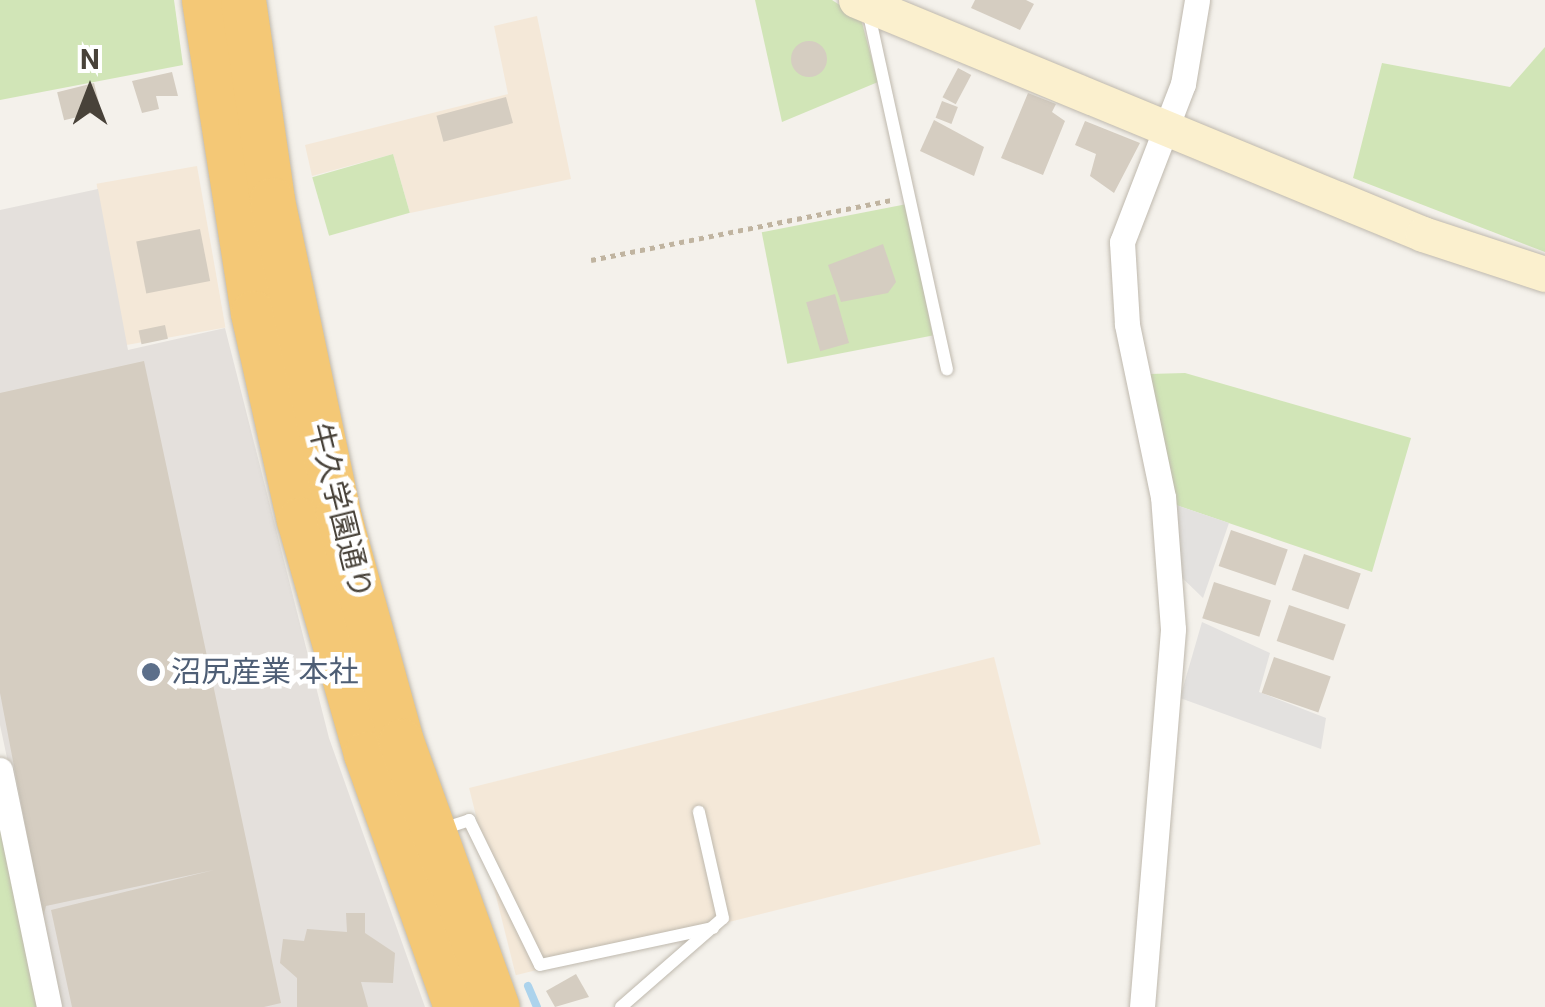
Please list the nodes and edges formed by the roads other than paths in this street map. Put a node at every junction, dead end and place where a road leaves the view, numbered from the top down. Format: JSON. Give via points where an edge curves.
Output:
{"nodes":[{"id":1,"x":204,"y":0,"type":"edge"},
{"id":2,"x":243,"y":0,"type":"edge"},
{"id":3,"x":1197,"y":0,"type":"edge"},
{"id":4,"x":863,"y":2,"type":"edge"},
{"id":5,"x":1162,"y":126,"type":"junction"},
{"id":6,"x":1545,"y":274,"type":"edge"},
{"id":7,"x":947,"y":369,"type":"dead end"},
{"id":8,"x":0,"y":770,"type":"edge"},
{"id":9,"x":698,"y":812,"type":"dead end"},
{"id":10,"x":432,"y":832,"type":"junction"},
{"id":11,"x":712,"y":928,"type":"junction"},
{"id":12,"x":49,"y":1007,"type":"edge"},
{"id":13,"x":456,"y":1007,"type":"edge"},
{"id":14,"x":497,"y":1007,"type":"edge"},
{"id":15,"x":621,"y":1007,"type":"edge"},
{"id":16,"x":1142,"y":1007,"type":"edge"}],
"edges":[{"from":1,"to":13,"type":"highway","name":"牛久学園通り","via":[[250,296],[300,520],[366,754]]},
{"from":2,"to":10,"type":"highway","name":"牛久学園通り","via":[[272,200],[338,514]]},
{"from":3,"to":5,"type":"street","via":[[1183,84]]},
{"from":4,"to":5,"type":"street"},
{"from":4,"to":7,"type":"lane"},
{"from":5,"to":6,"type":"street"},
{"from":5,"to":16,"type":"street","via":[[1122,242],[1127,324],[1163,497],[1173,628]]},
{"from":8,"to":12,"type":"street"},
{"from":9,"to":11,"type":"lane","via":[[723,918]]},
{"from":10,"to":11,"type":"lane","via":[[469,820],[540,964]]},
{"from":10,"to":14,"type":"highway","name":"牛久学園通り"},
{"from":11,"to":15,"type":"lane"}]}
